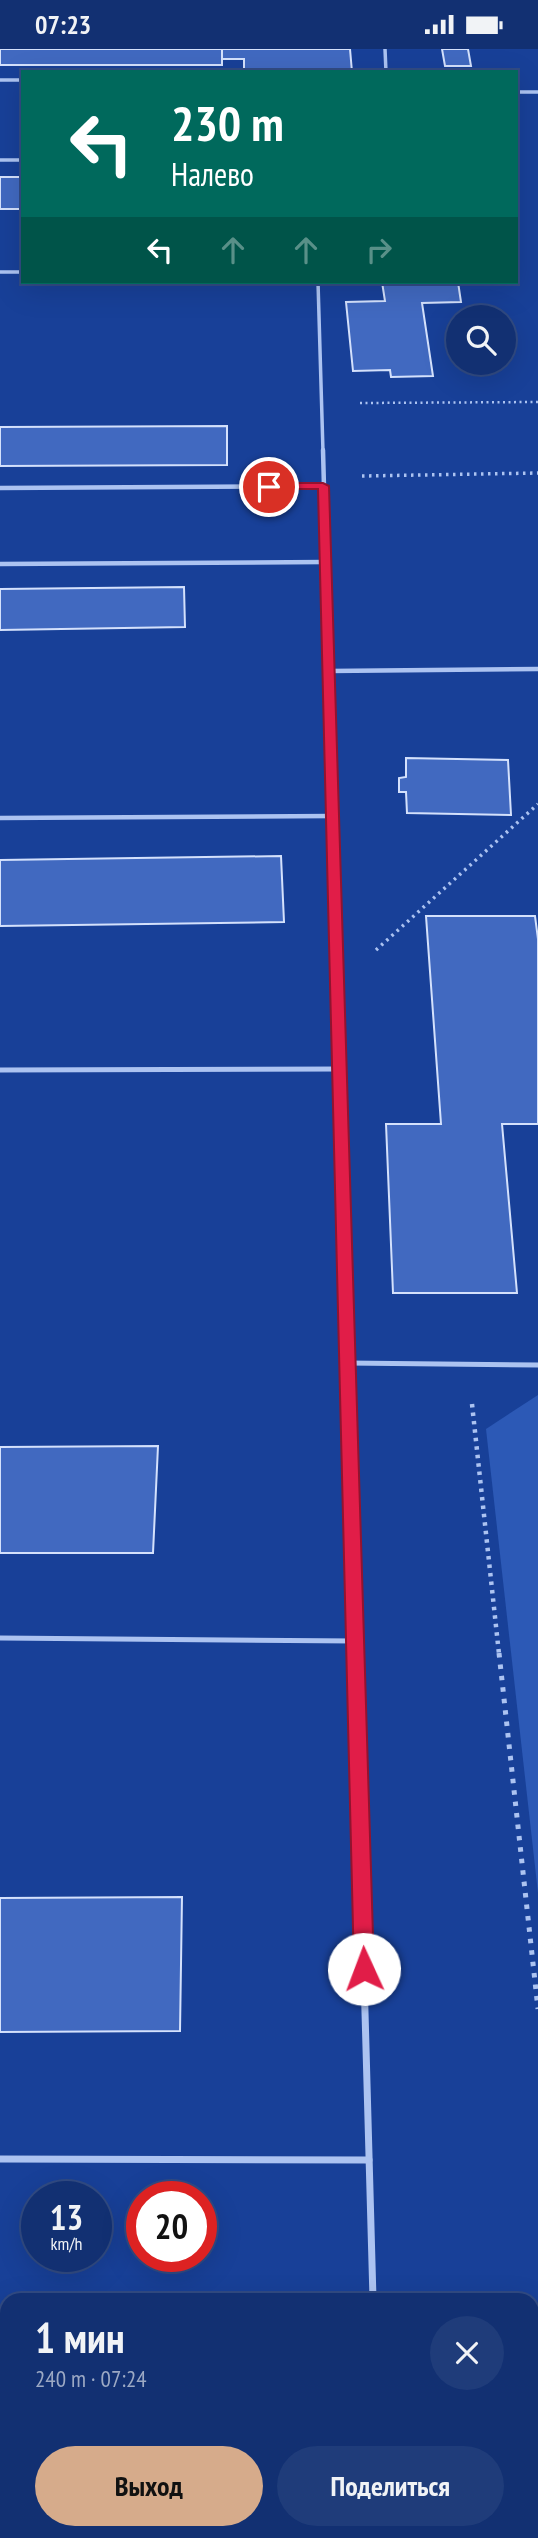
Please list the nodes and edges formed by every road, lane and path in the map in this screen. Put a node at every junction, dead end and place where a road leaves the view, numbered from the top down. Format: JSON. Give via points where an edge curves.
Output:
{"nodes":[{"id":1,"x":385,"y":49,"type":"edge"},
{"id":2,"x":386,"y":70,"type":"edge"},
{"id":3,"x":0,"y":80,"type":"edge"},
{"id":4,"x":21,"y":80,"type":"edge"},
{"id":5,"x":518,"y":92,"type":"edge"},
{"id":6,"x":538,"y":92,"type":"edge"},
{"id":7,"x":0,"y":160,"type":"edge"},
{"id":8,"x":21,"y":160,"type":"edge"},
{"id":9,"x":0,"y":272,"type":"edge"},
{"id":10,"x":21,"y":272,"type":"edge"},
{"id":11,"x":318,"y":284,"type":"edge"},
{"id":12,"x":538,"y":402,"type":"edge"},
{"id":13,"x":321,"y":404,"type":"junction"},
{"id":14,"x":538,"y":473,"type":"edge"},
{"id":15,"x":322,"y":476,"type":"junction"},
{"id":16,"x":323,"y":486,"type":"junction"},
{"id":17,"x":0,"y":488,"type":"edge"},
{"id":18,"x":325,"y":562,"type":"junction"},
{"id":19,"x":0,"y":564,"type":"edge"},
{"id":20,"x":538,"y":669,"type":"edge"},
{"id":21,"x":328,"y":671,"type":"junction"},
{"id":22,"x":538,"y":804,"type":"edge"},
{"id":23,"x":332,"y":816,"type":"junction"},
{"id":24,"x":0,"y":818,"type":"edge"},
{"id":25,"x":337,"y":986,"type":"junction"},
{"id":26,"x":341,"y":1069,"type":"junction"},
{"id":27,"x":0,"y":1070,"type":"edge"},
{"id":28,"x":347,"y":1363,"type":"junction"},
{"id":29,"x":468,"y":1364,"type":"junction"},
{"id":30,"x":538,"y":1365,"type":"edge"},
{"id":31,"x":0,"y":1638,"type":"edge"},
{"id":32,"x":355,"y":1641,"type":"junction"},
{"id":33,"x":538,"y":2008,"type":"edge"},
{"id":34,"x":0,"y":2159,"type":"edge"},
{"id":35,"x":369,"y":2160,"type":"junction"},
{"id":36,"x":373,"y":2293,"type":"edge"}],
"edges":[{"from":1,"to":2,"type":"lane"},
{"from":3,"to":4,"type":"lane"},
{"from":5,"to":6,"type":"lane"},
{"from":7,"to":8,"type":"lane"},
{"from":9,"to":10,"type":"lane"},
{"from":11,"to":13,"type":"lane"},
{"from":12,"to":13,"type":"path"},
{"from":13,"to":15,"type":"lane"},
{"from":14,"to":15,"type":"path"},
{"from":15,"to":16,"type":"lane"},
{"from":16,"to":17,"type":"lane"},
{"from":16,"to":18,"type":"lane"},
{"from":18,"to":19,"type":"lane"},
{"from":18,"to":21,"type":"lane"},
{"from":20,"to":21,"type":"lane"},
{"from":21,"to":23,"type":"lane"},
{"from":22,"to":25,"type":"path"},
{"from":23,"to":24,"type":"lane"},
{"from":23,"to":25,"type":"lane"},
{"from":25,"to":26,"type":"lane"},
{"from":26,"to":27,"type":"lane"},
{"from":26,"to":28,"type":"lane"},
{"from":28,"to":29,"type":"lane"},
{"from":28,"to":32,"type":"lane"},
{"from":29,"to":30,"type":"lane"},
{"from":29,"to":33,"type":"path"},
{"from":31,"to":32,"type":"lane"},
{"from":32,"to":35,"type":"lane"},
{"from":34,"to":35,"type":"lane"},
{"from":35,"to":36,"type":"lane"}]}
